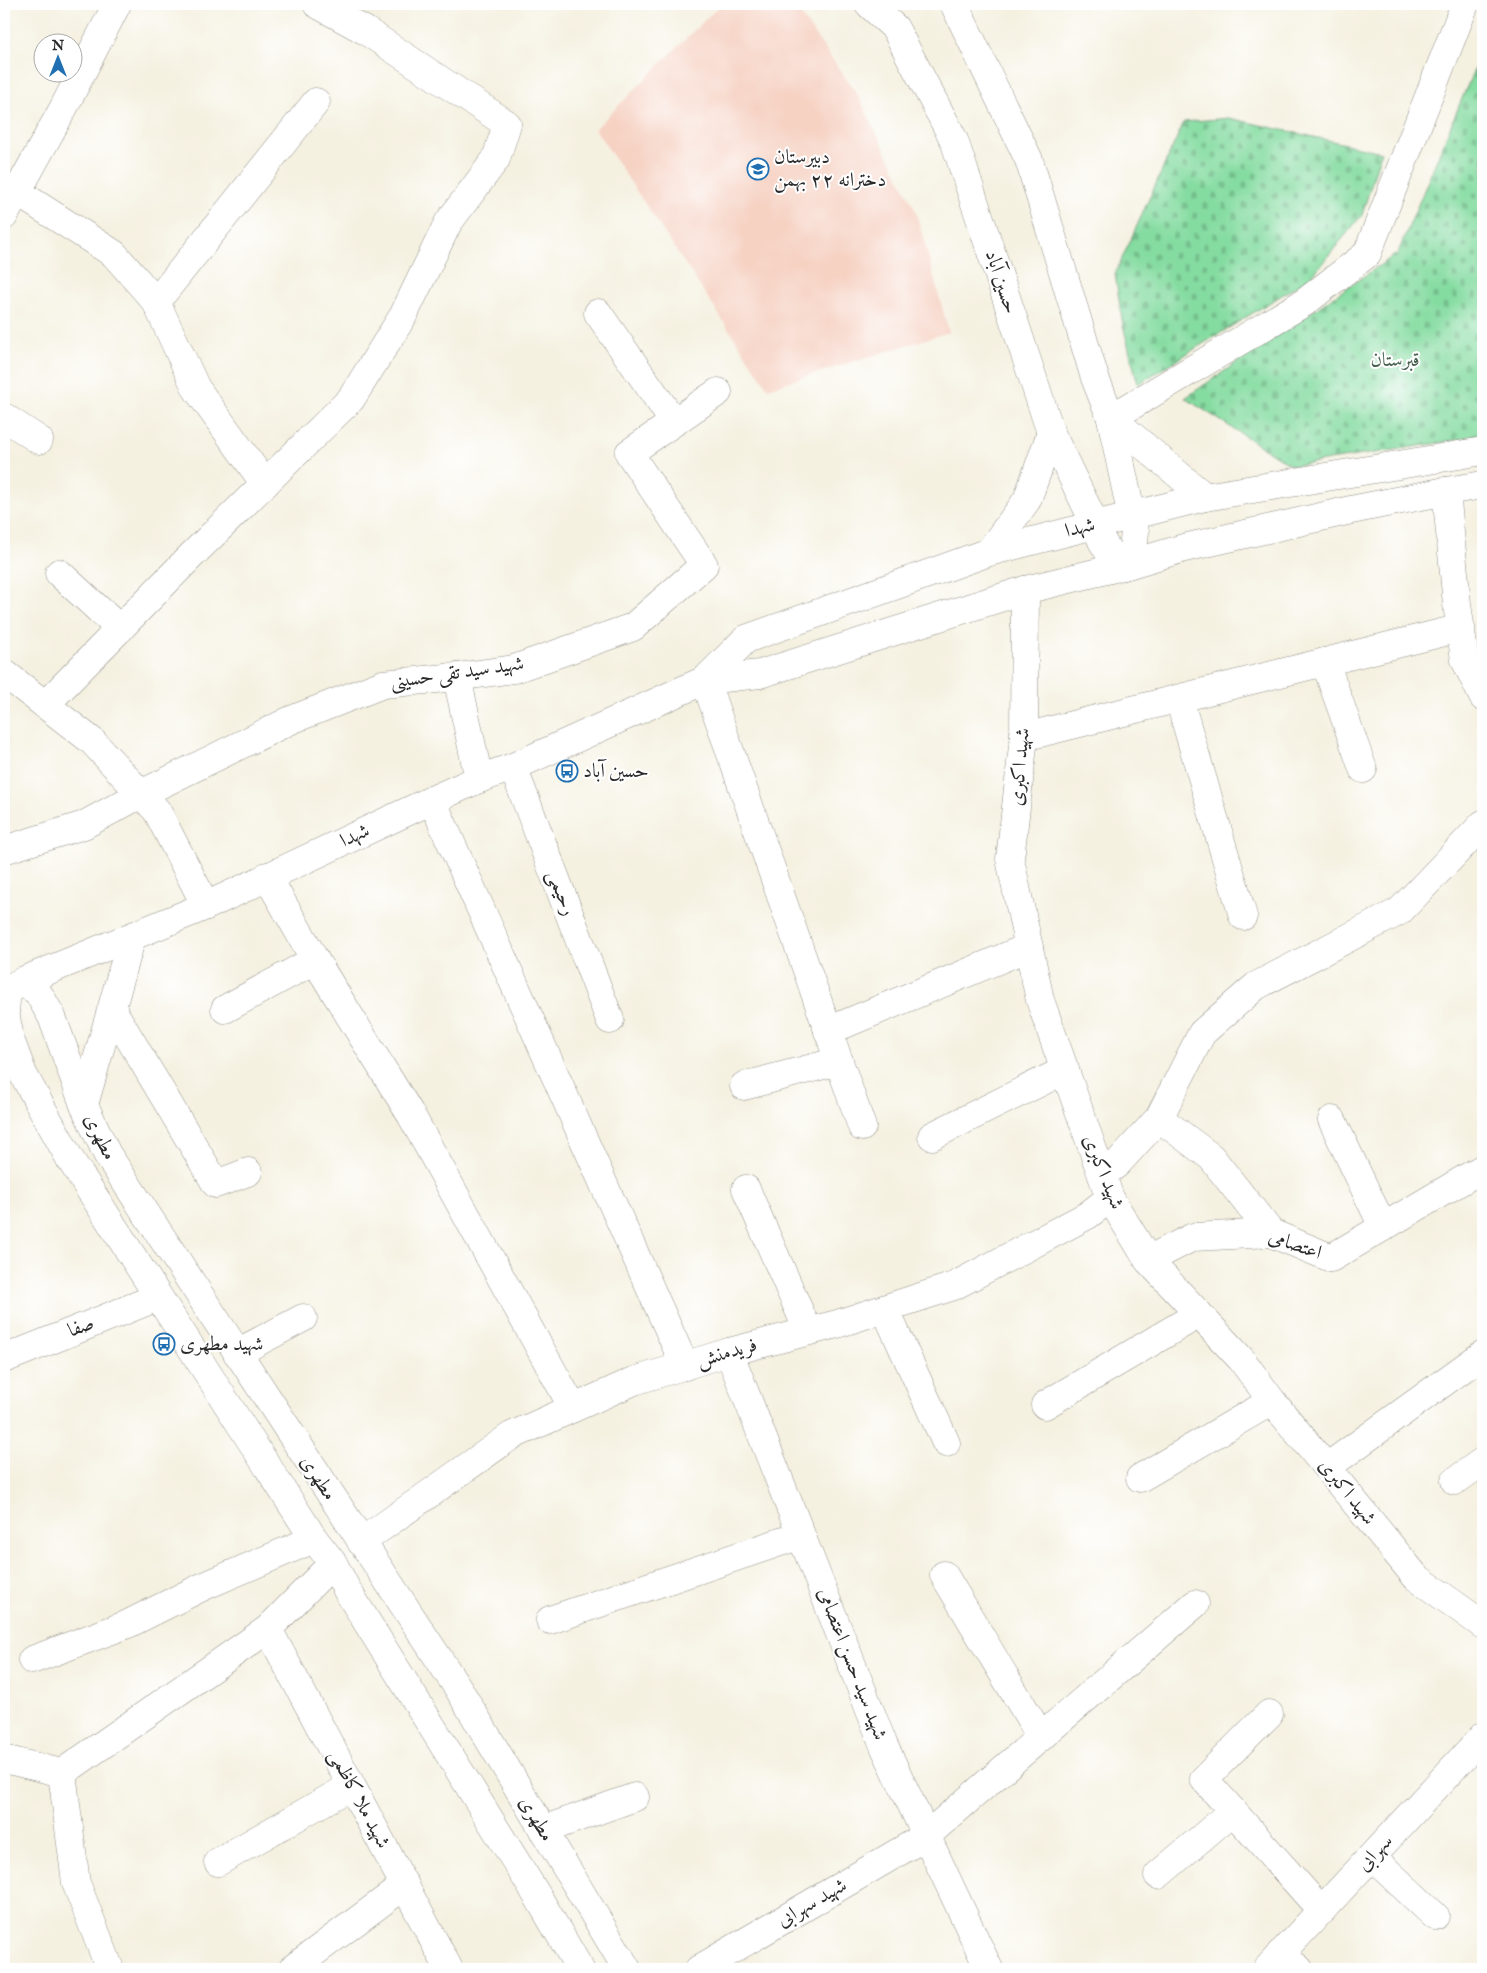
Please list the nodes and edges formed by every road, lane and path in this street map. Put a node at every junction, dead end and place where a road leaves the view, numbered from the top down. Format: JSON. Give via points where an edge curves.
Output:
{"nodes":[{"id":1,"x":117,"y":4,"type":"edge"},
{"id":2,"x":317,"y":4,"type":"edge"},
{"id":3,"x":869,"y":4,"type":"edge"},
{"id":4,"x":954,"y":4,"type":"edge"},
{"id":5,"x":1465,"y":4,"type":"edge"},
{"id":6,"x":316,"y":102,"type":"dead end"},
{"id":7,"x":17,"y":192,"type":"junction"},
{"id":8,"x":4,"y":216,"type":"edge"},
{"id":9,"x":156,"y":302,"type":"junction"},
{"id":10,"x":598,"y":313,"type":"dead end"},
{"id":11,"x":718,"y":392,"type":"dead end"},
{"id":12,"x":4,"y":416,"type":"edge"},
{"id":13,"x":1111,"y":418,"type":"junction"},
{"id":14,"x":674,"y":422,"type":"junction"},
{"id":15,"x":1051,"y":433,"type":"junction"},
{"id":16,"x":38,"y":440,"type":"dead end"},
{"id":17,"x":1483,"y":450,"type":"edge"},
{"id":18,"x":265,"y":484,"type":"junction"},
{"id":19,"x":1483,"y":485,"type":"edge"},
{"id":20,"x":1446,"y":491,"type":"junction"},
{"id":21,"x":1205,"y":497,"type":"junction"},
{"id":22,"x":1132,"y":515,"type":"junction"},
{"id":23,"x":1095,"y":524,"type":"junction"},
{"id":24,"x":989,"y":552,"type":"junction"},
{"id":25,"x":1125,"y":566,"type":"junction"},
{"id":26,"x":59,"y":573,"type":"dead end"},
{"id":27,"x":1025,"y":590,"type":"junction"},
{"id":28,"x":1461,"y":628,"type":"junction"},
{"id":29,"x":120,"y":629,"type":"junction"},
{"id":30,"x":1325,"y":662,"type":"junction"},
{"id":31,"x":4,"y":673,"type":"edge"},
{"id":32,"x":457,"y":677,"type":"junction"},
{"id":33,"x":705,"y":680,"type":"junction"},
{"id":34,"x":1483,"y":697,"type":"edge"},
{"id":35,"x":1179,"y":699,"type":"junction"},
{"id":36,"x":45,"y":705,"type":"junction"},
{"id":37,"x":1024,"y":737,"type":"junction"},
{"id":38,"x":513,"y":767,"type":"junction"},
{"id":39,"x":1363,"y":770,"type":"dead end"},
{"id":40,"x":479,"y":779,"type":"junction"},
{"id":41,"x":141,"y":794,"type":"junction"},
{"id":42,"x":432,"y":800,"type":"junction"},
{"id":43,"x":1483,"y":824,"type":"edge"},
{"id":44,"x":4,"y":850,"type":"edge"},
{"id":45,"x":267,"y":876,"type":"junction"},
{"id":46,"x":206,"y":906,"type":"junction"},
{"id":47,"x":1243,"y":916,"type":"dead end"},
{"id":48,"x":132,"y":938,"type":"junction"},
{"id":49,"x":1029,"y":947,"type":"junction"},
{"id":50,"x":315,"y":960,"type":"junction"},
{"id":51,"x":12,"y":986,"type":"edge"},
{"id":52,"x":112,"y":1009,"type":"junction"},
{"id":53,"x":225,"y":1009,"type":"dead end"},
{"id":54,"x":610,"y":1020,"type":"dead end"},
{"id":55,"x":828,"y":1031,"type":"junction"},
{"id":56,"x":839,"y":1061,"type":"junction"},
{"id":57,"x":1065,"y":1070,"type":"junction"},
{"id":58,"x":13,"y":1072,"type":"edge"},
{"id":59,"x":744,"y":1086,"type":"dead end"},
{"id":60,"x":84,"y":1105,"type":"junction"},
{"id":61,"x":1159,"y":1118,"type":"junction"},
{"id":62,"x":1332,"y":1120,"type":"dead end"},
{"id":63,"x":862,"y":1127,"type":"dead end"},
{"id":64,"x":932,"y":1136,"type":"dead end"},
{"id":65,"x":1483,"y":1168,"type":"edge"},
{"id":66,"x":248,"y":1172,"type":"dead end"},
{"id":67,"x":1106,"y":1187,"type":"junction"},
{"id":68,"x":746,"y":1189,"type":"dead end"},
{"id":69,"x":1383,"y":1227,"type":"junction"},
{"id":70,"x":1271,"y":1233,"type":"junction"},
{"id":71,"x":1148,"y":1260,"type":"junction"},
{"id":72,"x":158,"y":1297,"type":"junction"},
{"id":73,"x":885,"y":1308,"type":"junction"},
{"id":74,"x":1199,"y":1314,"type":"junction"},
{"id":75,"x":304,"y":1318,"type":"dead end"},
{"id":76,"x":808,"y":1331,"type":"junction"},
{"id":77,"x":729,"y":1352,"type":"junction"},
{"id":78,"x":237,"y":1353,"type":"junction"},
{"id":79,"x":1483,"y":1354,"type":"edge"},
{"id":80,"x":4,"y":1359,"type":"edge"},
{"id":81,"x":685,"y":1366,"type":"junction"},
{"id":82,"x":1272,"y":1401,"type":"junction"},
{"id":83,"x":1046,"y":1405,"type":"dead end"},
{"id":84,"x":573,"y":1408,"type":"junction"},
{"id":85,"x":946,"y":1443,"type":"dead end"},
{"id":86,"x":1483,"y":1461,"type":"edge"},
{"id":87,"x":1327,"y":1467,"type":"junction"},
{"id":88,"x":1140,"y":1478,"type":"dead end"},
{"id":89,"x":1455,"y":1481,"type":"dead end"},
{"id":90,"x":801,"y":1535,"type":"junction"},
{"id":91,"x":314,"y":1539,"type":"junction"},
{"id":92,"x":361,"y":1542,"type":"junction"},
{"id":93,"x":333,"y":1563,"type":"junction"},
{"id":94,"x":944,"y":1574,"type":"dead end"},
{"id":95,"x":1195,"y":1604,"type":"dead end"},
{"id":96,"x":550,"y":1620,"type":"dead end"},
{"id":97,"x":1483,"y":1625,"type":"edge"},
{"id":98,"x":268,"y":1629,"type":"junction"},
{"id":99,"x":32,"y":1660,"type":"dead end"},
{"id":100,"x":1269,"y":1714,"type":"dead end"},
{"id":101,"x":1483,"y":1736,"type":"edge"},
{"id":102,"x":1040,"y":1737,"type":"junction"},
{"id":103,"x":4,"y":1759,"type":"edge"},
{"id":104,"x":62,"y":1773,"type":"junction"},
{"id":105,"x":351,"y":1786,"type":"junction"},
{"id":106,"x":635,"y":1797,"type":"dead end"},
{"id":107,"x":1233,"y":1811,"type":"junction"},
{"id":108,"x":543,"y":1830,"type":"junction"},
{"id":109,"x":926,"y":1836,"type":"junction"},
{"id":110,"x":1372,"y":1857,"type":"junction"},
{"id":111,"x":218,"y":1862,"type":"dead end"},
{"id":112,"x":1158,"y":1875,"type":"dead end"},
{"id":113,"x":405,"y":1886,"type":"junction"},
{"id":114,"x":1322,"y":1911,"type":"junction"},
{"id":115,"x":1435,"y":1916,"type":"dead end"},
{"id":116,"x":1282,"y":1964,"type":"edge"},
{"id":117,"x":110,"y":1969,"type":"edge"},
{"id":118,"x":292,"y":1969,"type":"edge"},
{"id":119,"x":449,"y":1969,"type":"edge"},
{"id":120,"x":580,"y":1969,"type":"edge"},
{"id":121,"x":627,"y":1969,"type":"edge"},
{"id":122,"x":698,"y":1969,"type":"edge"},
{"id":123,"x":989,"y":1969,"type":"edge"}],
"edges":[{"from":1,"to":7,"type":"street"},
{"from":2,"to":18,"type":"street","via":[[507,124],[496,159],[448,223],[403,316],[351,399]]},
{"from":3,"to":15,"type":"street","name":"حسین آباد","via":[[896,28],[954,140]]},
{"from":4,"to":13,"type":"street","via":[[1029,160],[1095,378]]},
{"from":5,"to":13,"type":"street","via":[[1367,254],[1305,302]]},
{"from":6,"to":9,"type":"street"},
{"from":7,"to":8,"type":"street"},
{"from":7,"to":9,"type":"street","via":[[114,254]]},
{"from":9,"to":18,"type":"street","via":[[196,388]]},
{"from":10,"to":14,"type":"street"},
{"from":11,"to":14,"type":"street","name":"شهید سید تقی حسینی"},
{"from":12,"to":16,"type":"street"},
{"from":13,"to":21,"type":"street"},
{"from":13,"to":22,"type":"street"},
{"from":14,"to":32,"type":"street","name":"شهید سید تقی حسینی","via":[[629,453],[704,565],[632,627],[514,668]]},
{"from":15,"to":23,"type":"street","name":"حسین آباد"},
{"from":15,"to":24,"type":"street","via":[[1027,500]]},
{"from":17,"to":21,"type":"street","name":"شهدا"},
{"from":18,"to":29,"type":"street"},
{"from":19,"to":20,"type":"street","name":"شهدا"},
{"from":20,"to":25,"type":"street","name":"شهدا","via":[[1184,548]]},
{"from":20,"to":28,"type":"street"},
{"from":21,"to":22,"type":"street","name":"شهدا"},
{"from":22,"to":23,"type":"street","name":"شهدا"},
{"from":22,"to":25,"type":"street","via":[[1133,549]]},
{"from":23,"to":24,"type":"street","name":"شهدا"},
{"from":23,"to":25,"type":"street","name":"حسین آباد","via":[[1110,554]]},
{"from":24,"to":33,"type":"street","name":"شهدا","via":[[746,639]]},
{"from":25,"to":27,"type":"street","name":"شهدا"},
{"from":26,"to":29,"type":"street"},
{"from":27,"to":33,"type":"street","name":"شهدا","via":[[760,674]]},
{"from":27,"to":37,"type":"street","name":"شهید اکبری"},
{"from":28,"to":30,"type":"street"},
{"from":28,"to":34,"type":"street","via":[[1465,660]]},
{"from":29,"to":36,"type":"street"},
{"from":30,"to":35,"type":"street"},
{"from":30,"to":39,"type":"street"},
{"from":31,"to":36,"type":"street"},
{"from":32,"to":40,"type":"street"},
{"from":32,"to":41,"type":"street","name":"شهید سید تقی حسینی","via":[[383,684],[291,720]]},
{"from":33,"to":38,"type":"street","name":"شهدا"},
{"from":33,"to":55,"type":"street"},
{"from":35,"to":37,"type":"street"},
{"from":35,"to":47,"type":"street"},
{"from":36,"to":41,"type":"street","via":[[92,742]]},
{"from":37,"to":49,"type":"street","name":"شهید اکبری","via":[[1010,859]]},
{"from":38,"to":40,"type":"street","name":"شهدا"},
{"from":38,"to":54,"type":"street","name":"رحیمی"},
{"from":40,"to":42,"type":"street","name":"شهدا"},
{"from":41,"to":44,"type":"street","name":"شهید سید تقی حسینی","via":[[84,825]]},
{"from":41,"to":46,"type":"street","via":[[157,812]]},
{"from":42,"to":45,"type":"street","name":"شهدا"},
{"from":42,"to":81,"type":"street"},
{"from":43,"to":61,"type":"street","name":"فریدمنش","via":[[1400,911],[1256,986],[1202,1032]]},
{"from":45,"to":46,"type":"street","name":"شهدا"},
{"from":45,"to":50,"type":"street"},
{"from":46,"to":48,"type":"street","name":"شهدا"},
{"from":48,"to":51,"type":"street","name":"شهدا"},
{"from":48,"to":52,"type":"street"},
{"from":49,"to":55,"type":"street"},
{"from":49,"to":57,"type":"street","name":"شهید اکبری","via":[[1040,1000]]},
{"from":50,"to":53,"type":"street"},
{"from":50,"to":84,"type":"street","via":[[412,1115]]},
{"from":51,"to":58,"type":"street","name":"مطهری","via":[[6,1012]]},
{"from":51,"to":60,"type":"street","name":"مطهری","via":[[40,996],[52,1017]]},
{"from":52,"to":60,"type":"street"},
{"from":52,"to":66,"type":"street","via":[[216,1184]]},
{"from":55,"to":56,"type":"street"},
{"from":56,"to":59,"type":"street"},
{"from":56,"to":63,"type":"street"},
{"from":57,"to":64,"type":"street"},
{"from":57,"to":67,"type":"street","name":"شهید اکبری"},
{"from":58,"to":72,"type":"street","name":"مطهری"},
{"from":60,"to":78,"type":"street","name":"مطهری","via":[[107,1154]]},
{"from":61,"to":67,"type":"street","name":"فریدمنش","via":[[1117,1164]]},
{"from":61,"to":70,"type":"street","via":[[1211,1157]]},
{"from":62,"to":69,"type":"street"},
{"from":65,"to":69,"type":"street","name":"اعتصامی"},
{"from":67,"to":71,"type":"street","name":"شهید اکبری"},
{"from":67,"to":73,"type":"street","name":"فریدمنش","via":[[1088,1215],[954,1286]]},
{"from":68,"to":76,"type":"street"},
{"from":69,"to":70,"type":"street","name":"اعتصامی","via":[[1331,1258]]},
{"from":70,"to":71,"type":"street","name":"اعتصامی","via":[[1193,1237]]},
{"from":71,"to":74,"type":"street","name":"شهید اکبری"},
{"from":72,"to":80,"type":"street","name":"صفا"},
{"from":72,"to":91,"type":"street","name":"مطهری"},
{"from":73,"to":76,"type":"street","name":"فریدمنش"},
{"from":73,"to":85,"type":"street"},
{"from":74,"to":82,"type":"street","name":"شهید اکبری","via":[[1241,1359]]},
{"from":74,"to":83,"type":"street"},
{"from":75,"to":78,"type":"street"},
{"from":76,"to":77,"type":"street","name":"فریدمنش"},
{"from":77,"to":81,"type":"street","name":"فریدمنش"},
{"from":77,"to":90,"type":"street","name":"شهید سید حسن اعتصامی"},
{"from":78,"to":92,"type":"street","name":"مطهری"},
{"from":79,"to":87,"type":"street"},
{"from":81,"to":84,"type":"street","name":"فریدمنش","via":[[634,1381]]},
{"from":82,"to":87,"type":"street","name":"شهید اکبری"},
{"from":82,"to":88,"type":"street"},
{"from":84,"to":92,"type":"street","name":"فریدمنش","via":[[511,1436]]},
{"from":86,"to":89,"type":"street"},
{"from":87,"to":97,"type":"street","name":"شهید اکبری","via":[[1416,1577]]},
{"from":90,"to":96,"type":"street"},
{"from":90,"to":109,"type":"street","name":"شهید سید حسن اعتصامی","via":[[884,1746]]},
{"from":91,"to":93,"type":"street","name":"مطهری"},
{"from":91,"to":99,"type":"street","via":[[202,1587],[128,1624]]},
{"from":92,"to":93,"type":"street","name":"فریدمنش"},
{"from":92,"to":108,"type":"street","name":"مطهری","via":[[458,1688]]},
{"from":93,"to":98,"type":"street","name":"فریدمنش"},
{"from":93,"to":120,"type":"street","name":"مطهری"},
{"from":94,"to":102,"type":"street"},
{"from":95,"to":102,"type":"street","name":"شهید سهرابی"},
{"from":98,"to":104,"type":"street","name":"فریدمنش"},
{"from":98,"to":105,"type":"street","name":"شهید ملا کاظمی"},
{"from":100,"to":107,"type":"street","via":[[1204,1779]]},
{"from":101,"to":110,"type":"street","name":"سهرابی"},
{"from":102,"to":109,"type":"street","name":"شهید سهرابی"},
{"from":103,"to":104,"type":"street"},
{"from":104,"to":117,"type":"street","via":[[76,1883]]},
{"from":105,"to":111,"type":"street"},
{"from":105,"to":113,"type":"street","name":"شهید ملا کاظمی"},
{"from":106,"to":108,"type":"street"},
{"from":107,"to":112,"type":"street"},
{"from":107,"to":114,"type":"street"},
{"from":108,"to":121,"type":"street","name":"مطهری"},
{"from":109,"to":122,"type":"street","name":"شهید سهرابی"},
{"from":109,"to":123,"type":"street","name":"شهید سید حسن اعتصامی"},
{"from":110,"to":114,"type":"street","name":"سهرابی"},
{"from":110,"to":115,"type":"street"},
{"from":113,"to":118,"type":"street"},
{"from":113,"to":119,"type":"street","name":"شهید ملا کاظمی"},
{"from":114,"to":116,"type":"street","name":"سهرابی"}]}
